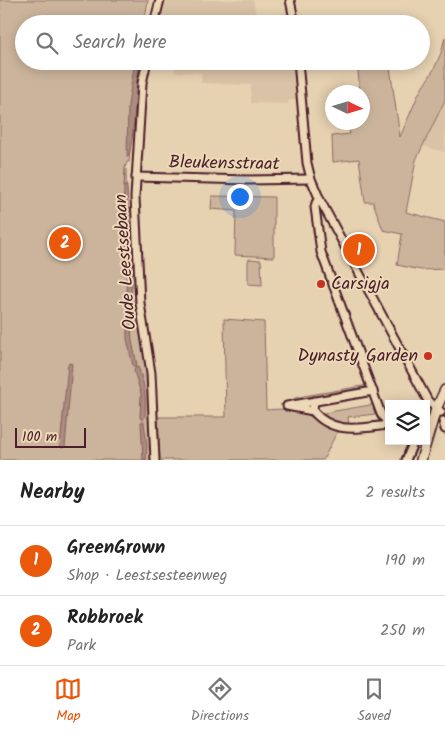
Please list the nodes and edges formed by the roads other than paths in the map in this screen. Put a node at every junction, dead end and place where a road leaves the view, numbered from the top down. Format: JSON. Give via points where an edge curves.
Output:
{"nodes":[{"id":1,"x":160,"y":0,"type":"edge"},
{"id":2,"x":290,"y":0,"type":"edge"},
{"id":3,"x":156,"y":15,"type":"edge"},
{"id":4,"x":293,"y":15,"type":"edge"},
{"id":5,"x":145,"y":70,"type":"edge"},
{"id":6,"x":299,"y":70,"type":"edge"},
{"id":7,"x":136,"y":176,"type":"junction"},
{"id":8,"x":312,"y":179,"type":"junction"},
{"id":9,"x":320,"y":200,"type":"junction"},
{"id":10,"x":445,"y":390,"type":"edge"},
{"id":11,"x":373,"y":391,"type":"junction"},
{"id":12,"x":314,"y":401,"type":"junction"},
{"id":13,"x":445,"y":401,"type":"edge"},
{"id":14,"x":313,"y":411,"type":"junction"},
{"id":15,"x":440,"y":414,"type":"junction"},
{"id":16,"x":385,"y":420,"type":"edge"},
{"id":17,"x":385,"y":425,"type":"edge"},
{"id":18,"x":445,"y":428,"type":"edge"},
{"id":19,"x":411,"y":445,"type":"edge"},
{"id":20,"x":155,"y":460,"type":"edge"},
{"id":21,"x":406,"y":460,"type":"edge"},
{"id":22,"x":421,"y":460,"type":"edge"},
{"id":23,"x":426,"y":460,"type":"edge"}],
"edges":[{"from":1,"to":3,"type":"street"},
{"from":2,"to":4,"type":"street"},
{"from":5,"to":7,"type":"street","name":"Oude Leestsebaan"},
{"from":6,"to":8,"type":"street","via":[[305,145]]},
{"from":7,"to":8,"type":"street","name":"Bleukensstraat"},
{"from":7,"to":20,"type":"street","name":"Oude Leestsebaan","via":[[139,296],[151,372]]},
{"from":8,"to":9,"type":"street"},
{"from":9,"to":11,"type":"street","via":[[315,207],[321,252]]},
{"from":9,"to":15,"type":"street","via":[[428,401]]},
{"from":10,"to":15,"type":"main road"},
{"from":11,"to":12,"type":"street"},
{"from":11,"to":16,"type":"street"},
{"from":12,"to":14,"type":"street"},
{"from":12,"to":14,"type":"street","via":[[287,406]]},
{"from":13,"to":15,"type":"main road"},
{"from":14,"to":17,"type":"street","via":[[321,420],[350,430]]},
{"from":15,"to":18,"type":"street"},
{"from":15,"to":22,"type":"main road"},
{"from":15,"to":23,"type":"main road"},
{"from":19,"to":21,"type":"street"}]}
